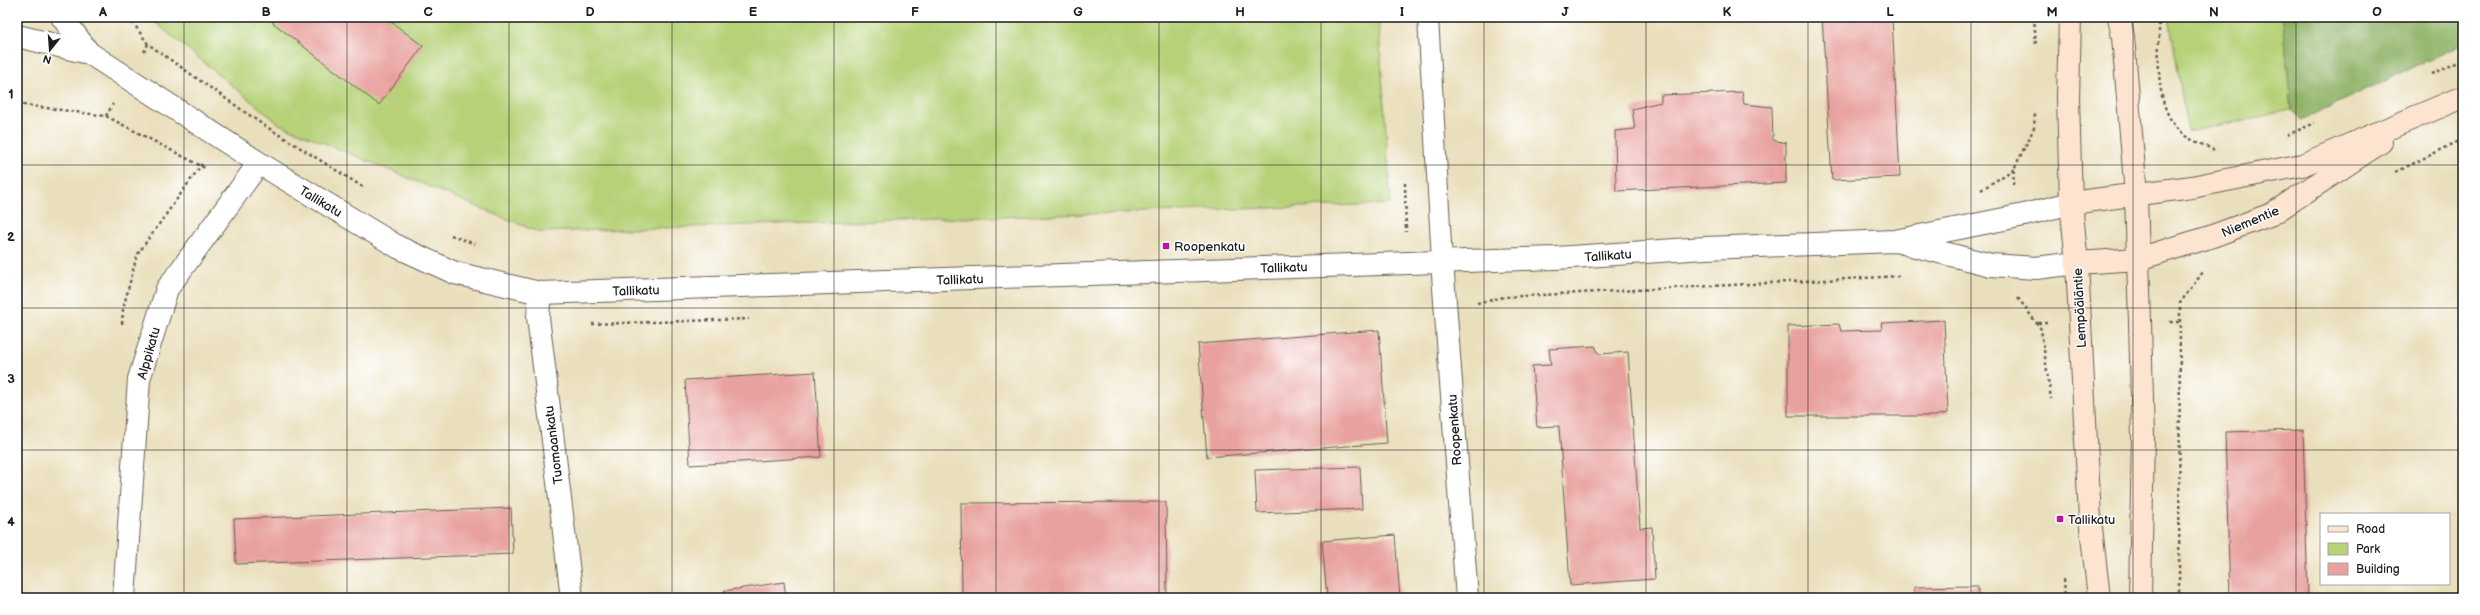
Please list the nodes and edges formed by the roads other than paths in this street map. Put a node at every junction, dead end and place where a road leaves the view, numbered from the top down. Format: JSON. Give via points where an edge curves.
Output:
{"nodes":[{"id":1,"x":62,"y":17,"type":"edge"},
{"id":2,"x":1428,"y":17,"type":"edge"},
{"id":3,"x":2070,"y":17,"type":"edge"},
{"id":4,"x":2119,"y":17,"type":"edge"},
{"id":5,"x":17,"y":36,"type":"edge"},
{"id":6,"x":89,"y":53,"type":"junction"},
{"id":7,"x":2463,"y":97,"type":"edge"},
{"id":8,"x":2422,"y":115,"type":"junction"},
{"id":9,"x":259,"y":163,"type":"junction"},
{"id":10,"x":2136,"y":195,"type":"junction"},
{"id":11,"x":2071,"y":203,"type":"junction"},
{"id":12,"x":1895,"y":241,"type":"junction"},
{"id":13,"x":2138,"y":259,"type":"junction"},
{"id":14,"x":1442,"y":262,"type":"junction"},
{"id":15,"x":2077,"y":263,"type":"junction"},
{"id":16,"x":540,"y":293,"type":"junction"},
{"id":17,"x":124,"y":598,"type":"edge"},
{"id":18,"x":572,"y":598,"type":"edge"},
{"id":19,"x":1467,"y":598,"type":"edge"},
{"id":20,"x":2099,"y":598,"type":"edge"},
{"id":21,"x":2140,"y":598,"type":"edge"}],
"edges":[{"from":1,"to":6,"type":"street","name":"Tallikatu"},
{"from":2,"to":14,"type":"lane"},
{"from":3,"to":11,"type":"main road","name":"Lempääläntie","via":[[2068,98]]},
{"from":4,"to":10,"type":"main road","via":[[2123,37]]},
{"from":5,"to":6,"type":"street","name":"Tallikatu"},
{"from":6,"to":9,"type":"street","name":"Tallikatu"},
{"from":7,"to":8,"type":"main road","name":"Niementie"},
{"from":8,"to":10,"type":"main road","name":"Niementie","via":[[2302,165],[2215,183]]},
{"from":8,"to":13,"type":"main road","name":"Niementie","via":[[2272,214],[2210,237]]},
{"from":9,"to":16,"type":"street","name":"Tallikatu","via":[[398,247],[455,272]]},
{"from":9,"to":17,"type":"street","name":"Alppikatu","via":[[167,288],[139,379]]},
{"from":10,"to":11,"type":"main road","name":"Niementie"},
{"from":10,"to":13,"type":"main road"},
{"from":11,"to":12,"type":"street","name":"Tallikatu"},
{"from":11,"to":15,"type":"main road","name":"Lempääläntie"},
{"from":12,"to":14,"type":"street","name":"Tallikatu"},
{"from":12,"to":15,"type":"street","name":"Tallikatu","via":[[1990,265],[2036,268]]},
{"from":13,"to":15,"type":"main road","name":"Niementie"},
{"from":13,"to":21,"type":"main road","via":[[2143,437]]},
{"from":14,"to":16,"type":"street","name":"Tallikatu"},
{"from":14,"to":19,"type":"street","name":"Roopenkatu"},
{"from":15,"to":20,"type":"main road","name":"Lempääläntie","via":[[2090,518]]},
{"from":16,"to":18,"type":"street","name":"Tuomaankatu","via":[[538,317]]}]}
